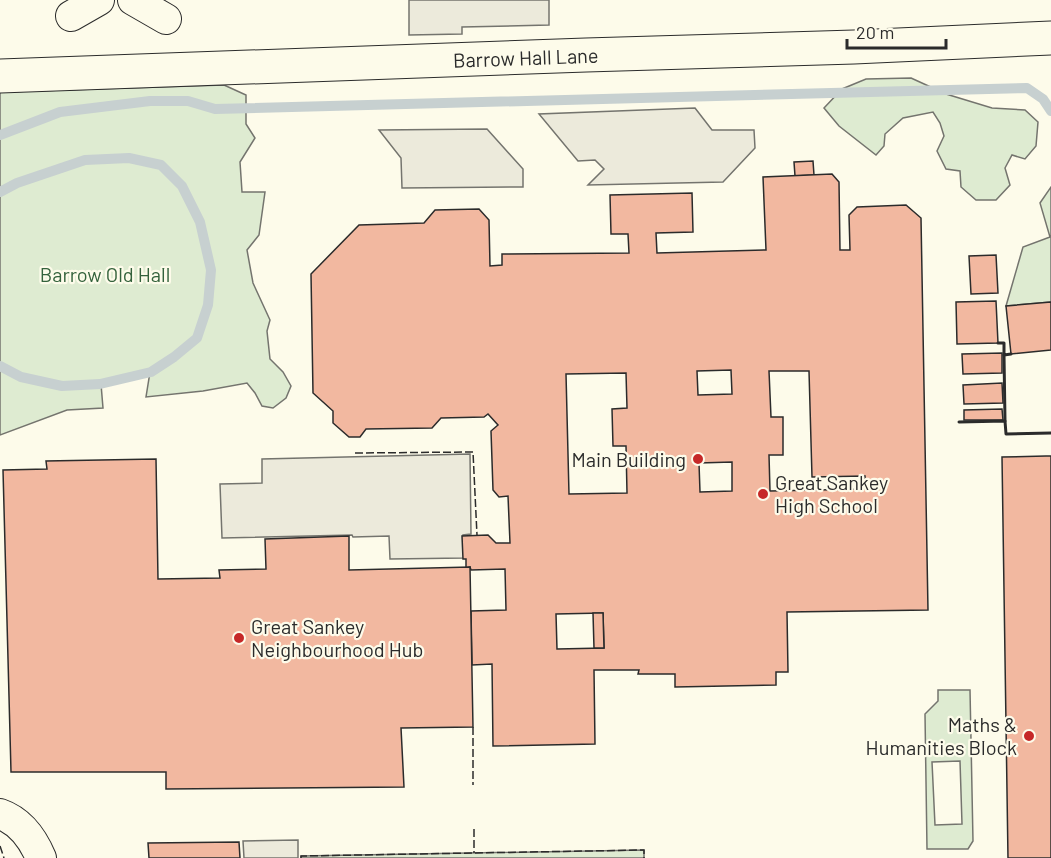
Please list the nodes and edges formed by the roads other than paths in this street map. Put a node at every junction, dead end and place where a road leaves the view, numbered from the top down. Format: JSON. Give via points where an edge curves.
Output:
{"nodes":[{"id":1,"x":99,"y":0,"type":"edge"},
{"id":2,"x":132,"y":0,"type":"edge"},
{"id":3,"x":71,"y":16,"type":"dead end"},
{"id":4,"x":166,"y":19,"type":"dead end"},
{"id":5,"x":1051,"y":38,"type":"edge"},
{"id":6,"x":0,"y":76,"type":"edge"},
{"id":7,"x":0,"y":814,"type":"edge"},
{"id":8,"x":41,"y":858,"type":"edge"}],
"edges":[{"from":1,"to":3,"type":"street"},
{"from":2,"to":4,"type":"street"},
{"from":5,"to":6,"type":"street","name":"Barrow Hall Lane"},
{"from":7,"to":8,"type":"street","via":[[24,829]]}]}
